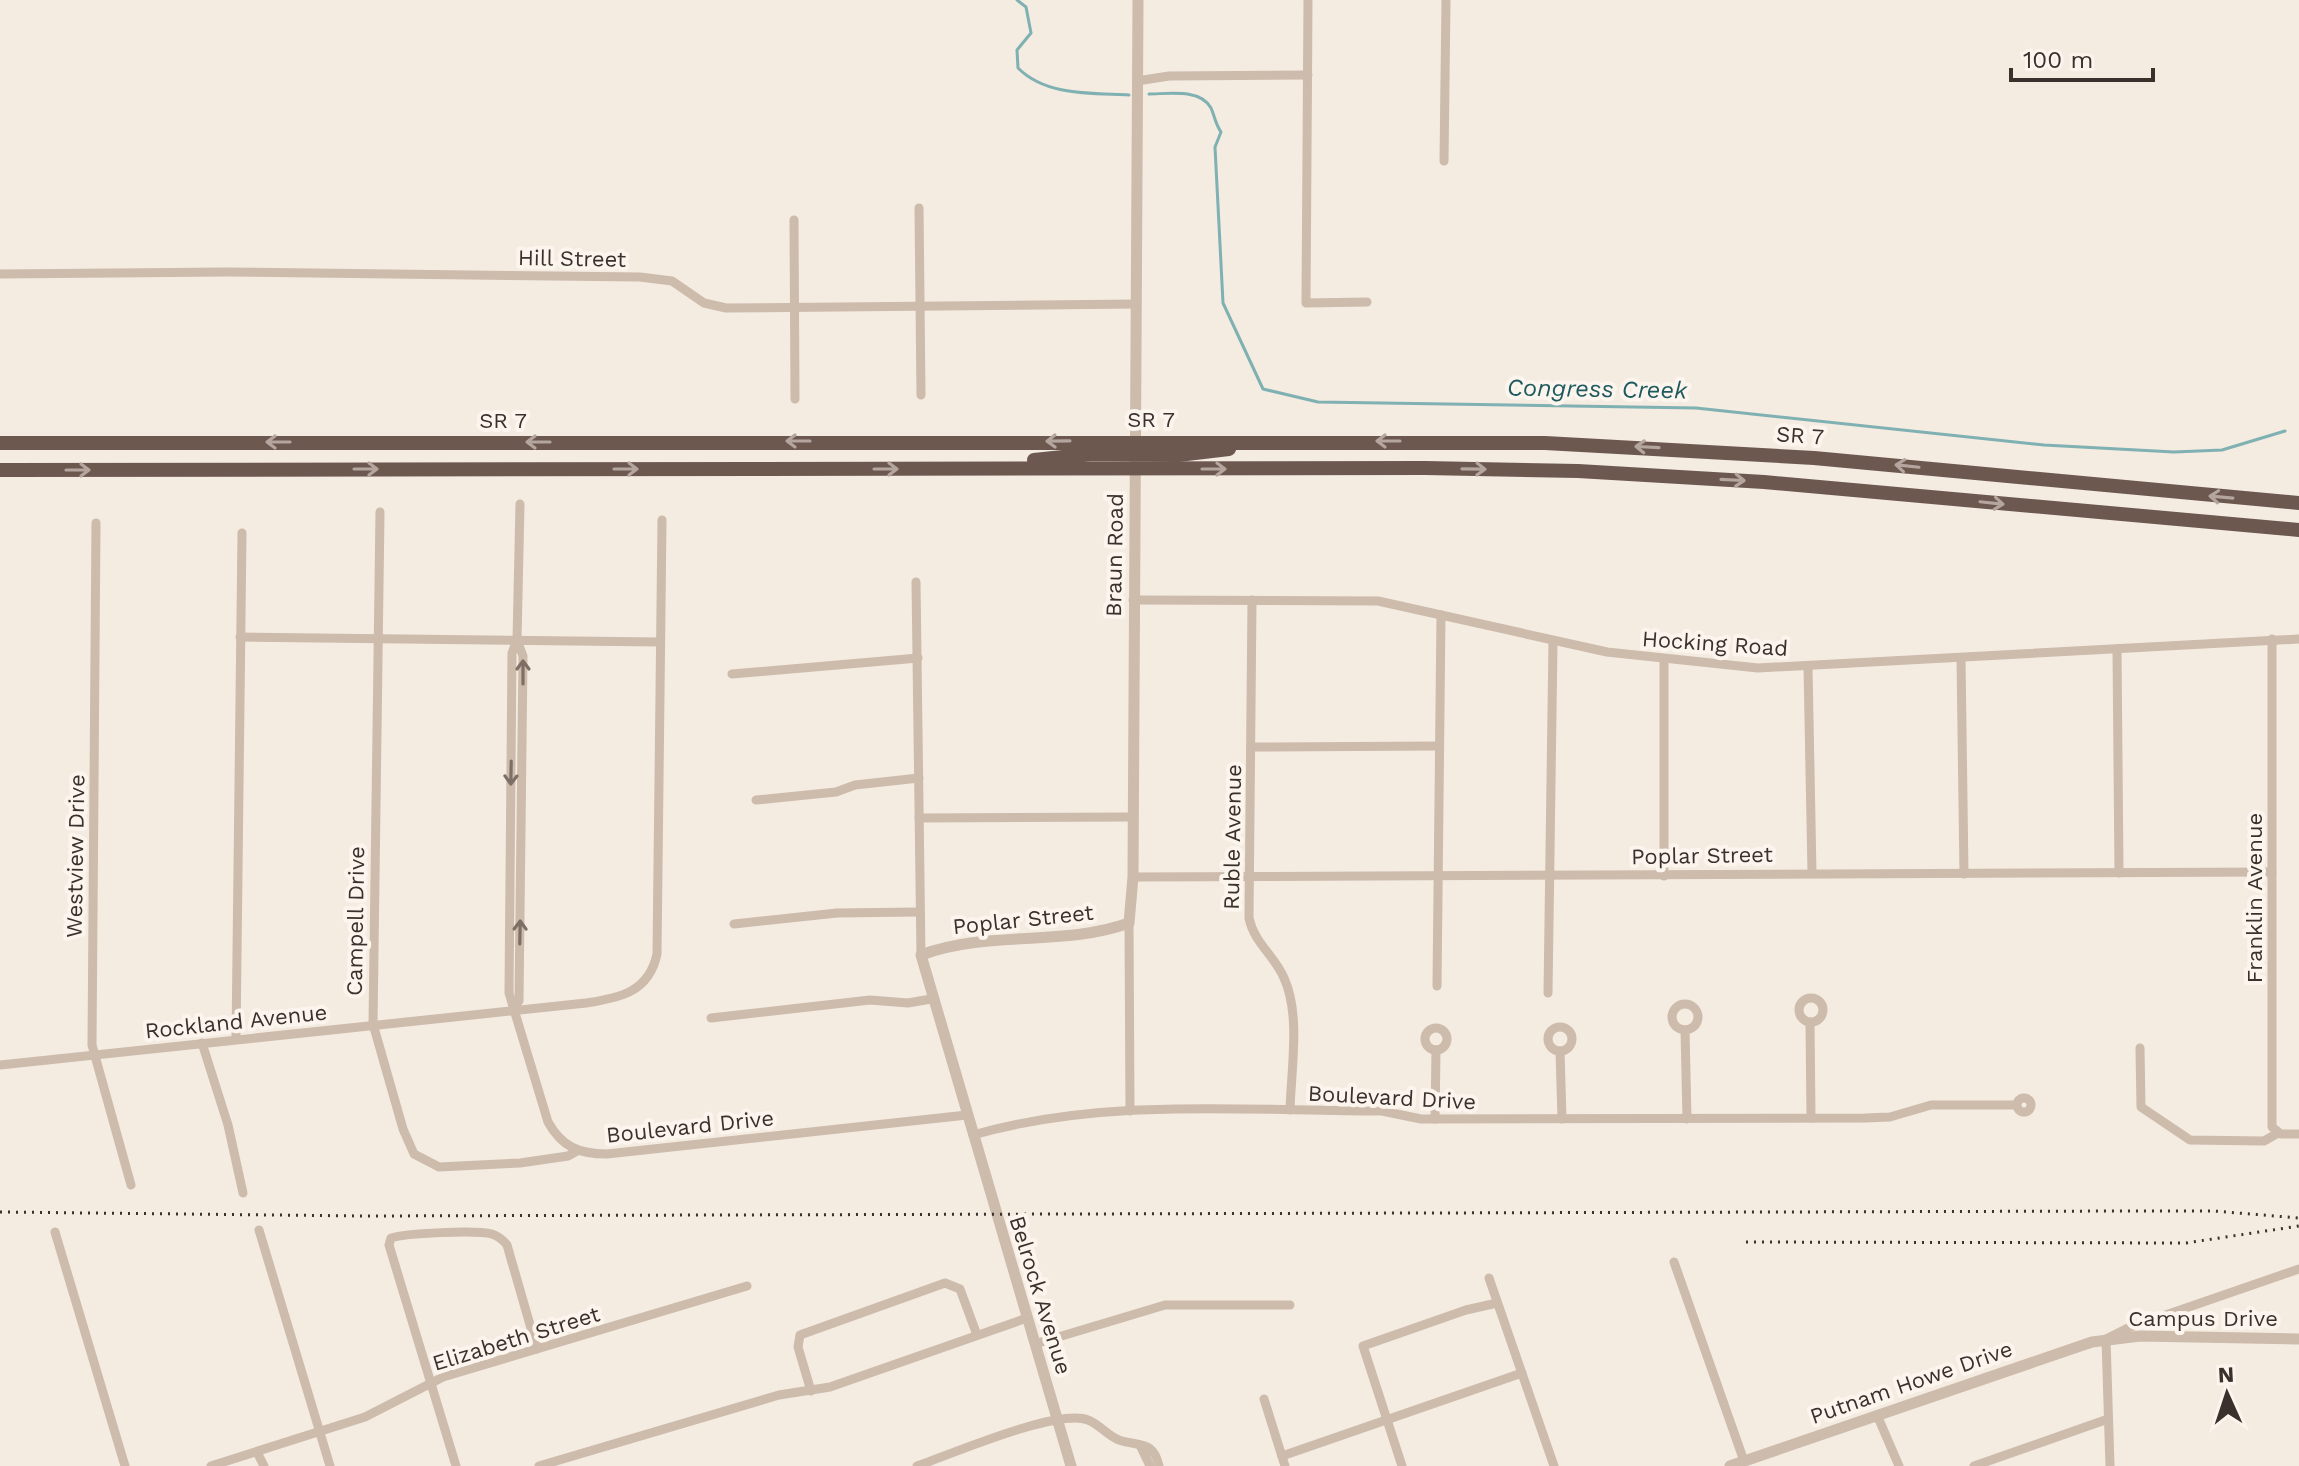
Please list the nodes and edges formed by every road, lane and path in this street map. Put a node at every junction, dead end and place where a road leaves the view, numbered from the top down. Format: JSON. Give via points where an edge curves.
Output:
{"nodes":[{"id":1,"x":1138,"y":0,"type":"edge"},
{"id":2,"x":1308,"y":0,"type":"edge"},
{"id":3,"x":1446,"y":0,"type":"edge"},
{"id":4,"x":1308,"y":75,"type":"junction"},
{"id":5,"x":1137,"y":81,"type":"junction"},
{"id":6,"x":1444,"y":161,"type":"dead end"},
{"id":7,"x":919,"y":208,"type":"dead end"},
{"id":8,"x":794,"y":220,"type":"dead end"},
{"id":9,"x":0,"y":274,"type":"edge"},
{"id":10,"x":1367,"y":302,"type":"dead end"},
{"id":11,"x":1137,"y":304,"type":"junction"},
{"id":12,"x":795,"y":307,"type":"junction"},
{"id":13,"x":921,"y":308,"type":"junction"},
{"id":14,"x":921,"y":395,"type":"dead end"},
{"id":15,"x":795,"y":399,"type":"dead end"},
{"id":16,"x":0,"y":443,"type":"edge"},
{"id":17,"x":1136,"y":455,"type":"junction"},
{"id":18,"x":0,"y":470,"type":"edge"},
{"id":19,"x":2299,"y":503,"type":"edge"},
{"id":20,"x":520,"y":504,"type":"dead end"},
{"id":21,"x":380,"y":512,"type":"dead end"},
{"id":22,"x":662,"y":520,"type":"dead end"},
{"id":23,"x":96,"y":523,"type":"dead end"},
{"id":24,"x":2299,"y":530,"type":"edge"},
{"id":25,"x":242,"y":533,"type":"dead end"},
{"id":26,"x":916,"y":582,"type":"dead end"},
{"id":27,"x":1133,"y":600,"type":"junction"},
{"id":28,"x":1252,"y":600,"type":"junction"},
{"id":29,"x":1441,"y":615,"type":"junction"},
{"id":30,"x":240,"y":637,"type":"junction"},
{"id":31,"x":376,"y":638,"type":"junction"},
{"id":32,"x":2272,"y":639,"type":"junction"},
{"id":33,"x":2299,"y":639,"type":"edge"},
{"id":34,"x":517,"y":640,"type":"junction"},
{"id":35,"x":1553,"y":641,"type":"junction"},
{"id":36,"x":660,"y":642,"type":"junction"},
{"id":37,"x":2117,"y":649,"type":"junction"},
{"id":38,"x":918,"y":658,"type":"junction"},
{"id":39,"x":1961,"y":658,"type":"junction"},
{"id":40,"x":1664,"y":660,"type":"junction"},
{"id":41,"x":1808,"y":667,"type":"junction"},
{"id":42,"x":732,"y":674,"type":"dead end"},
{"id":43,"x":1438,"y":746,"type":"junction"},
{"id":44,"x":1251,"y":747,"type":"junction"},
{"id":45,"x":919,"y":778,"type":"junction"},
{"id":46,"x":756,"y":800,"type":"dead end"},
{"id":47,"x":1133,"y":817,"type":"junction"},
{"id":48,"x":919,"y":818,"type":"junction"},
{"id":49,"x":2272,"y":872,"type":"junction"},
{"id":50,"x":1812,"y":873,"type":"junction"},
{"id":51,"x":2119,"y":873,"type":"junction"},
{"id":52,"x":1964,"y":874,"type":"junction"},
{"id":53,"x":1664,"y":876,"type":"junction"},
{"id":54,"x":1133,"y":877,"type":"junction"},
{"id":55,"x":1249,"y":877,"type":"junction"},
{"id":56,"x":1437,"y":877,"type":"junction"},
{"id":57,"x":1549,"y":877,"type":"junction"},
{"id":58,"x":918,"y":912,"type":"junction"},
{"id":59,"x":1129,"y":923,"type":"junction"},
{"id":60,"x":734,"y":924,"type":"dead end"},
{"id":61,"x":921,"y":955,"type":"junction"},
{"id":62,"x":1437,"y":986,"type":"dead end"},
{"id":63,"x":1548,"y":993,"type":"dead end"},
{"id":64,"x":931,"y":999,"type":"junction"},
{"id":65,"x":514,"y":1008,"type":"junction"},
{"id":66,"x":711,"y":1018,"type":"dead end"},
{"id":67,"x":1810,"y":1022,"type":"dead end"},
{"id":68,"x":373,"y":1024,"type":"junction"},
{"id":69,"x":1685,"y":1030,"type":"dead end"},
{"id":70,"x":236,"y":1039,"type":"junction"},
{"id":71,"x":202,"y":1043,"type":"junction"},
{"id":72,"x":2140,"y":1048,"type":"dead end"},
{"id":73,"x":1436,"y":1050,"type":"dead end"},
{"id":74,"x":1560,"y":1051,"type":"dead end"},
{"id":75,"x":94,"y":1054,"type":"junction"},
{"id":76,"x":0,"y":1065,"type":"edge"},
{"id":77,"x":2016,"y":1105,"type":"dead end"},
{"id":78,"x":1290,"y":1110,"type":"junction"},
{"id":79,"x":1130,"y":1111,"type":"junction"},
{"id":80,"x":967,"y":1115,"type":"junction"},
{"id":81,"x":1811,"y":1118,"type":"junction"},
{"id":82,"x":1435,"y":1119,"type":"junction"},
{"id":83,"x":1562,"y":1119,"type":"junction"},
{"id":84,"x":1687,"y":1119,"type":"junction"},
{"id":85,"x":2278,"y":1133,"type":"junction"},
{"id":86,"x":2299,"y":1134,"type":"edge"},
{"id":87,"x":973,"y":1135,"type":"junction"},
{"id":88,"x":577,"y":1151,"type":"junction"},
{"id":89,"x":131,"y":1185,"type":"dead end"},
{"id":90,"x":243,"y":1193,"type":"dead end"},
{"id":91,"x":259,"y":1230,"type":"dead end"},
{"id":92,"x":55,"y":1232,"type":"dead end"},
{"id":93,"x":1674,"y":1262,"type":"dead end"},
{"id":94,"x":2299,"y":1269,"type":"edge"},
{"id":95,"x":1489,"y":1278,"type":"dead end"},
{"id":96,"x":747,"y":1286,"type":"dead end"},
{"id":97,"x":1497,"y":1303,"type":"junction"},
{"id":98,"x":1290,"y":1305,"type":"dead end"},
{"id":99,"x":1027,"y":1318,"type":"junction"},
{"id":100,"x":977,"y":1335,"type":"junction"},
{"id":101,"x":2106,"y":1339,"type":"junction"},
{"id":102,"x":2299,"y":1339,"type":"edge"},
{"id":103,"x":1035,"y":1344,"type":"junction"},
{"id":104,"x":537,"y":1349,"type":"junction"},
{"id":105,"x":1522,"y":1373,"type":"junction"},
{"id":106,"x":430,"y":1383,"type":"junction"},
{"id":107,"x":811,"y":1391,"type":"junction"},
{"id":108,"x":1264,"y":1399,"type":"dead end"},
{"id":109,"x":1877,"y":1415,"type":"junction"},
{"id":110,"x":1057,"y":1418,"type":"junction"},
{"id":111,"x":1387,"y":1419,"type":"junction"},
{"id":112,"x":2108,"y":1419,"type":"junction"},
{"id":113,"x":320,"y":1432,"type":"junction"},
{"id":114,"x":1140,"y":1445,"type":"junction"},
{"id":115,"x":257,"y":1452,"type":"junction"},
{"id":116,"x":1283,"y":1461,"type":"edge"},
{"id":117,"x":1744,"y":1461,"type":"junction"},
{"id":118,"x":125,"y":1466,"type":"edge"},
{"id":119,"x":211,"y":1466,"type":"edge"},
{"id":120,"x":264,"y":1466,"type":"edge"},
{"id":121,"x":330,"y":1466,"type":"edge"},
{"id":122,"x":456,"y":1466,"type":"edge"},
{"id":123,"x":539,"y":1466,"type":"edge"},
{"id":124,"x":917,"y":1466,"type":"edge"},
{"id":125,"x":1071,"y":1466,"type":"edge"},
{"id":126,"x":1150,"y":1466,"type":"edge"},
{"id":127,"x":1159,"y":1466,"type":"edge"},
{"id":128,"x":1402,"y":1466,"type":"edge"},
{"id":129,"x":1554,"y":1466,"type":"edge"},
{"id":130,"x":1730,"y":1466,"type":"edge"},
{"id":131,"x":1899,"y":1466,"type":"edge"},
{"id":132,"x":1974,"y":1466,"type":"edge"},
{"id":133,"x":2110,"y":1466,"type":"edge"}],
"edges":[{"from":1,"to":5,"type":"street","name":"Braun Road"},
{"from":2,"to":4,"type":"street"},
{"from":3,"to":6,"type":"street"},
{"from":4,"to":5,"type":"street"},
{"from":4,"to":10,"type":"street","via":[[1306,303]]},
{"from":5,"to":11,"type":"street","name":"Braun Road"},
{"from":7,"to":13,"type":"street"},
{"from":8,"to":12,"type":"street"},
{"from":9,"to":12,"type":"street","name":"Hill Street","via":[[640,277],[672,281],[711,306]]},
{"from":11,"to":13,"type":"street","name":"Hill Street"},
{"from":11,"to":17,"type":"street","name":"Braun Road"},
{"from":12,"to":13,"type":"street","name":"Hill Street"},
{"from":12,"to":15,"type":"street"},
{"from":13,"to":14,"type":"street"},
{"from":17,"to":16,"type":"highway","name":"SR 7","number":"SR 7","one_way":true},
{"from":18,"to":17,"type":"highway","name":"SR 7","number":"SR 7","one_way":true,"via":[[967,469]]},
{"from":19,"to":17,"type":"highway","name":"SR 7","number":"SR 7","one_way":true,"via":[[1731,452],[1545,443],[1303,441]]},
{"from":17,"to":24,"type":"highway","name":"SR 7","number":"SR 7","one_way":true,"via":[[1648,475]]},
{"from":17,"to":27,"type":"street","name":"Braun Road"},
{"from":20,"to":34,"type":"street","name":"Boulevard Drive"},
{"from":21,"to":31,"type":"street","name":"Campell Drive"},
{"from":22,"to":36,"type":"street"},
{"from":23,"to":75,"type":"street","name":"Westview Drive"},
{"from":25,"to":30,"type":"street"},
{"from":26,"to":38,"type":"street"},
{"from":27,"to":28,"type":"street","name":"Hocking Road"},
{"from":27,"to":47,"type":"street","name":"Braun Road"},
{"from":28,"to":29,"type":"street","name":"Hocking Road","via":[[1378,601]]},
{"from":28,"to":44,"type":"street","name":"Ruble Avenue"},
{"from":29,"to":35,"type":"street","name":"Hocking Road"},
{"from":29,"to":43,"type":"street"},
{"from":30,"to":31,"type":"street"},
{"from":30,"to":70,"type":"street"},
{"from":31,"to":34,"type":"street"},
{"from":31,"to":68,"type":"street","name":"Campell Drive"},
{"from":32,"to":33,"type":"street","name":"Hocking Road"},
{"from":32,"to":37,"type":"street","name":"Hocking Road"},
{"from":32,"to":49,"type":"street","name":"Franklin Avenue"},
{"from":34,"to":36,"type":"street"},
{"from":34,"to":65,"type":"street","name":"Boulevard Drive","via":[[523,656],[522,804],[519,1001]]},
{"from":35,"to":40,"type":"street","name":"Hocking Road"},
{"from":35,"to":57,"type":"street"},
{"from":36,"to":65,"type":"street","name":"Rockland Avenue","via":[[657,954],[652,972],[640,987],[619,997]]},
{"from":37,"to":39,"type":"street","name":"Hocking Road"},
{"from":37,"to":51,"type":"street"},
{"from":38,"to":42,"type":"street"},
{"from":38,"to":45,"type":"street"},
{"from":39,"to":41,"type":"street","name":"Hocking Road"},
{"from":39,"to":52,"type":"street"},
{"from":40,"to":41,"type":"street","name":"Hocking Road"},
{"from":40,"to":53,"type":"street"},
{"from":41,"to":50,"type":"street"},
{"from":43,"to":44,"type":"street"},
{"from":43,"to":56,"type":"street"},
{"from":44,"to":55,"type":"street","name":"Ruble Avenue"},
{"from":45,"to":46,"type":"street"},
{"from":45,"to":48,"type":"street"},
{"from":47,"to":48,"type":"street"},
{"from":47,"to":54,"type":"street","name":"Braun Road"},
{"from":48,"to":58,"type":"street"},
{"from":49,"to":51,"type":"street","name":"Poplar Street"},
{"from":49,"to":85,"type":"street","name":"Franklin Avenue","via":[[2272,1127]]},
{"from":50,"to":52,"type":"street","name":"Poplar Street"},
{"from":50,"to":53,"type":"street","name":"Poplar Street"},
{"from":51,"to":52,"type":"street","name":"Poplar Street"},
{"from":53,"to":57,"type":"street","name":"Poplar Street"},
{"from":54,"to":55,"type":"street","name":"Poplar Street"},
{"from":54,"to":59,"type":"street","name":"Braun Road"},
{"from":55,"to":56,"type":"street","name":"Poplar Street"},
{"from":55,"to":78,"type":"street","name":"Ruble Avenue","via":[[1250,923],[1289,989]]},
{"from":56,"to":57,"type":"street","name":"Poplar Street"},
{"from":56,"to":62,"type":"street"},
{"from":57,"to":63,"type":"street"},
{"from":58,"to":60,"type":"street","via":[[837,913]]},
{"from":58,"to":61,"type":"street"},
{"from":59,"to":61,"type":"street","name":"Poplar Street","via":[[1090,934],[945,946]]},
{"from":59,"to":79,"type":"street","name":"Braun Road"},
{"from":61,"to":64,"type":"street"},
{"from":64,"to":66,"type":"street","via":[[870,1000]]},
{"from":64,"to":80,"type":"street"},
{"from":65,"to":68,"type":"street","name":"Rockland Avenue"},
{"from":65,"to":88,"type":"street","name":"Boulevard Drive","via":[[548,1122],[560,1140]]},
{"from":67,"to":81,"type":"street"},
{"from":68,"to":70,"type":"street","name":"Rockland Avenue"},
{"from":68,"to":88,"type":"street","name":"Campell Drive","via":[[409,1147],[421,1160],[453,1168],[495,1166]]},
{"from":69,"to":84,"type":"street"},
{"from":70,"to":71,"type":"street","name":"Rockland Avenue"},
{"from":71,"to":75,"type":"street","name":"Rockland Avenue"},
{"from":71,"to":90,"type":"street"},
{"from":72,"to":85,"type":"street","via":[[2141,1107],[2190,1140],[2264,1141]]},
{"from":73,"to":82,"type":"street"},
{"from":74,"to":83,"type":"street"},
{"from":75,"to":76,"type":"street","name":"Rockland Avenue"},
{"from":75,"to":89,"type":"street","name":"Westview Drive"},
{"from":77,"to":81,"type":"street","name":"Boulevard Drive","via":[[1931,1105],[1890,1117]]},
{"from":78,"to":79,"type":"street","name":"Boulevard Drive"},
{"from":78,"to":82,"type":"street","name":"Boulevard Drive","via":[[1384,1111]]},
{"from":79,"to":87,"type":"street","name":"Boulevard Drive","via":[[1076,1113]]},
{"from":80,"to":87,"type":"street","name":"Belrock Avenue"},
{"from":80,"to":88,"type":"street","name":"Boulevard Drive","via":[[607,1154]]},
{"from":81,"to":84,"type":"street","name":"Boulevard Drive"},
{"from":82,"to":83,"type":"street","name":"Boulevard Drive"},
{"from":83,"to":84,"type":"street","name":"Boulevard Drive"},
{"from":85,"to":86,"type":"street"},
{"from":87,"to":99,"type":"street","name":"Belrock Avenue"},
{"from":91,"to":113,"type":"street"},
{"from":92,"to":118,"type":"street"},
{"from":93,"to":117,"type":"street"},
{"from":94,"to":101,"type":"street"},
{"from":95,"to":97,"type":"street"},
{"from":96,"to":104,"type":"street","name":"Elizabeth Street"},
{"from":97,"to":105,"type":"street"},
{"from":97,"to":111,"type":"street","via":[[1365,1344]]},
{"from":98,"to":103,"type":"street","via":[[1165,1305]]},
{"from":99,"to":100,"type":"street"},
{"from":99,"to":103,"type":"street","name":"Belrock Avenue"},
{"from":100,"to":107,"type":"street"},
{"from":100,"to":107,"type":"street","via":[[960,1289],[945,1283],[800,1335],[798,1347]]},
{"from":101,"to":102,"type":"street","name":"Campus Drive"},
{"from":101,"to":109,"type":"street","name":"Putnam Howe Drive"},
{"from":101,"to":112,"type":"street"},
{"from":103,"to":110,"type":"street","name":"Belrock Avenue"},
{"from":104,"to":106,"type":"street","name":"Elizabeth Street"},
{"from":104,"to":106,"type":"street","via":[[501,1238],[391,1238]]},
{"from":105,"to":111,"type":"street"},
{"from":105,"to":129,"type":"street"},
{"from":106,"to":113,"type":"street","name":"Elizabeth Street","via":[[384,1410]]},
{"from":106,"to":122,"type":"street"},
{"from":107,"to":123,"type":"street","via":[[779,1395]]},
{"from":108,"to":116,"type":"street"},
{"from":109,"to":117,"type":"street","name":"Putnam Howe Drive"},
{"from":109,"to":131,"type":"street"},
{"from":110,"to":114,"type":"street","via":[[1089,1420],[1116,1439]]},
{"from":110,"to":124,"type":"street"},
{"from":110,"to":125,"type":"street","name":"Belrock Avenue"},
{"from":111,"to":116,"type":"street"},
{"from":111,"to":128,"type":"street"},
{"from":112,"to":132,"type":"street"},
{"from":112,"to":133,"type":"street"},
{"from":113,"to":115,"type":"street","name":"Elizabeth Street"},
{"from":113,"to":121,"type":"street"},
{"from":114,"to":126,"type":"street"},
{"from":114,"to":127,"type":"street","via":[[1151,1446]]},
{"from":115,"to":119,"type":"street","name":"Elizabeth Street"},
{"from":115,"to":120,"type":"street"},
{"from":117,"to":130,"type":"street","name":"Putnam Howe Drive"}]}
